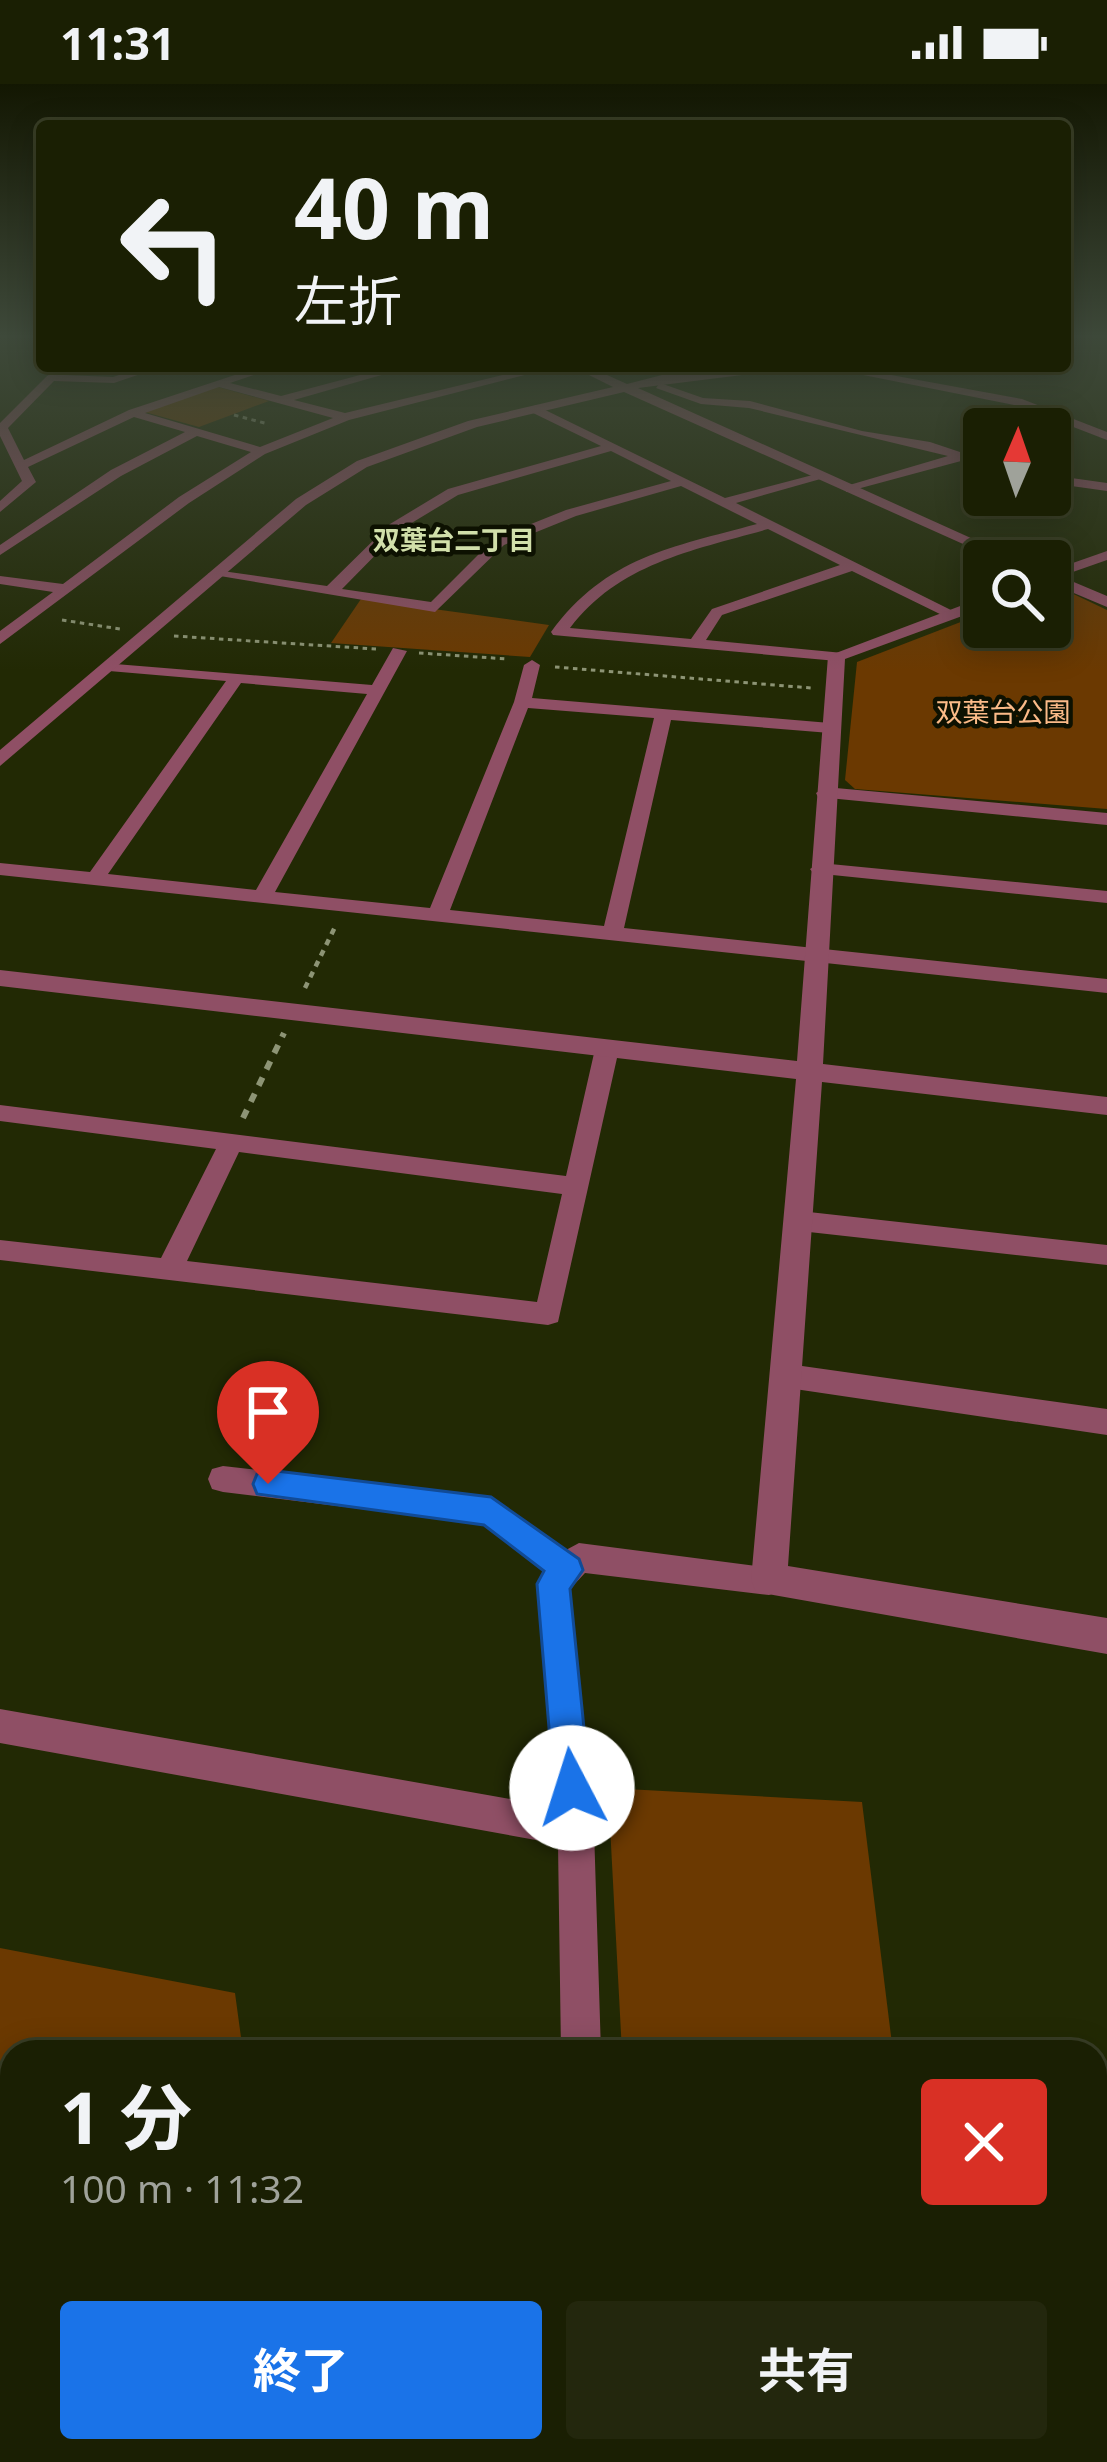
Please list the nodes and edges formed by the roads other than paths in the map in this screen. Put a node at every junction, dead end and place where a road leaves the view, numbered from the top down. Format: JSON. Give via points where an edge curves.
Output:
{"nodes":[{"id":1,"x":13,"y":449,"type":"edge"},
{"id":2,"x":58,"y":449,"type":"edge"},
{"id":3,"x":161,"y":449,"type":"edge"},
{"id":4,"x":254,"y":449,"type":"edge"},
{"id":5,"x":266,"y":449,"type":"edge"},
{"id":6,"x":397,"y":449,"type":"edge"},
{"id":7,"x":604,"y":449,"type":"edge"},
{"id":8,"x":615,"y":449,"type":"edge"},
{"id":9,"x":761,"y":449,"type":"edge"},
{"id":10,"x":927,"y":449,"type":"edge"},
{"id":11,"x":261,"y":451,"type":"junction"},
{"id":12,"x":959,"y":457,"type":"junction"},
{"id":13,"x":963,"y":458,"type":"edge"},
{"id":14,"x":22,"y":466,"type":"junction"},
{"id":15,"x":819,"y":475,"type":"junction"},
{"id":16,"x":682,"y":482,"type":"junction"},
{"id":17,"x":1071,"y":482,"type":"edge"},
{"id":18,"x":1107,"y":487,"type":"edge"},
{"id":19,"x":851,"y":489,"type":"junction"},
{"id":20,"x":725,"y":502,"type":"junction"},
{"id":21,"x":0,"y":508,"type":"edge"},
{"id":22,"x":769,"y":525,"type":"junction"},
{"id":23,"x":966,"y":540,"type":"edge"},
{"id":24,"x":0,"y":551,"type":"edge"},
{"id":25,"x":1107,"y":555,"type":"edge"},
{"id":26,"x":852,"y":566,"type":"junction"},
{"id":27,"x":1071,"y":569,"type":"edge"},
{"id":28,"x":215,"y":574,"type":"junction"},
{"id":29,"x":0,"y":580,"type":"edge"},
{"id":30,"x":1071,"y":586,"type":"edge"},
{"id":31,"x":63,"y":589,"type":"junction"},
{"id":32,"x":331,"y":591,"type":"junction"},
{"id":33,"x":1107,"y":602,"type":"edge"},
{"id":34,"x":963,"y":610,"type":"edge"},
{"id":35,"x":951,"y":614,"type":"junction"},
{"id":36,"x":0,"y":639,"type":"edge"},
{"id":37,"x":695,"y":644,"type":"junction"},
{"id":38,"x":399,"y":651,"type":"road end"},
{"id":39,"x":837,"y":656,"type":"junction"},
{"id":40,"x":532,"y":664,"type":"road end"},
{"id":41,"x":109,"y":666,"type":"junction"},
{"id":42,"x":237,"y":677,"type":"junction"},
{"id":43,"x":376,"y":690,"type":"junction"},
{"id":44,"x":522,"y":702,"type":"junction"},
{"id":45,"x":664,"y":713,"type":"junction"},
{"id":46,"x":830,"y":728,"type":"junction"},
{"id":47,"x":0,"y":760,"type":"edge"},
{"id":48,"x":825,"y":793,"type":"junction"},
{"id":49,"x":1107,"y":818,"type":"edge"},
{"id":50,"x":0,"y":868,"type":"edge"},
{"id":51,"x":820,"y":869,"type":"junction"},
{"id":52,"x":95,"y":879,"type":"junction"},
{"id":53,"x":263,"y":896,"type":"junction"},
{"id":54,"x":1107,"y":897,"type":"edge"},
{"id":55,"x":438,"y":914,"type":"junction"},
{"id":56,"x":613,"y":931,"type":"junction"},
{"id":57,"x":813,"y":956,"type":"junction"},
{"id":58,"x":0,"y":978,"type":"edge"},
{"id":59,"x":1107,"y":986,"type":"edge"},
{"id":60,"x":607,"y":1049,"type":"junction"},
{"id":61,"x":807,"y":1071,"type":"junction"},
{"id":62,"x":1107,"y":1106,"type":"edge"},
{"id":63,"x":0,"y":1113,"type":"edge"},
{"id":64,"x":233,"y":1137,"type":"junction"},
{"id":65,"x":575,"y":1186,"type":"junction"},
{"id":66,"x":800,"y":1221,"type":"junction"},
{"id":67,"x":0,"y":1250,"type":"edge"},
{"id":68,"x":1107,"y":1256,"type":"edge"},
{"id":69,"x":170,"y":1268,"type":"junction"},
{"id":70,"x":788,"y":1376,"type":"junction"},
{"id":71,"x":1107,"y":1422,"type":"edge"},
{"id":72,"x":224,"y":1479,"type":"dead end"},
{"id":73,"x":567,"y":1570,"type":"junction"},
{"id":74,"x":769,"y":1580,"type":"junction"},
{"id":75,"x":1107,"y":1636,"type":"edge"},
{"id":76,"x":0,"y":1726,"type":"edge"},
{"id":77,"x":575,"y":1829,"type":"junction"},
{"id":78,"x":581,"y":2040,"type":"edge"}],
"edges":[{"from":1,"to":14,"type":"street"},
{"from":2,"to":14,"type":"street"},
{"from":3,"to":24,"type":"street"},
{"from":4,"to":11,"type":"street"},
{"from":5,"to":11,"type":"street"},
{"from":6,"to":28,"type":"street","via":[[339,476]]},
{"from":7,"to":32,"type":"street","via":[[453,492],[395,527]]},
{"from":8,"to":16,"type":"street"},
{"from":9,"to":15,"type":"street"},
{"from":10,"to":12,"type":"street"},
{"from":11,"to":31,"type":"street"},
{"from":12,"to":13,"type":"street"},
{"from":12,"to":19,"type":"street"},
{"from":14,"to":21,"type":"street","via":[[29,482]]},
{"from":15,"to":19,"type":"street"},
{"from":15,"to":20,"type":"street"},
{"from":16,"to":20,"type":"street"},
{"from":16,"to":32,"type":"street","via":[[525,530],[475,564],[435,607]]},
{"from":17,"to":18,"type":"street"},
{"from":19,"to":23,"type":"street"},
{"from":20,"to":22,"type":"street"},
{"from":22,"to":26,"type":"street"},
{"from":22,"to":37,"type":"street","via":[[604,579],[560,632]]},
{"from":25,"to":27,"type":"street"},
{"from":26,"to":35,"type":"street"},
{"from":26,"to":37,"type":"street","via":[[728,606]]},
{"from":28,"to":32,"type":"street"},
{"from":28,"to":41,"type":"street"},
{"from":29,"to":31,"type":"street"},
{"from":30,"to":33,"type":"street"},
{"from":31,"to":36,"type":"street"},
{"from":34,"to":35,"type":"street"},
{"from":35,"to":39,"type":"street"},
{"from":37,"to":39,"type":"street"},
{"from":38,"to":43,"type":"street"},
{"from":39,"to":46,"type":"street"},
{"from":40,"to":44,"type":"street"},
{"from":41,"to":42,"type":"street"},
{"from":41,"to":47,"type":"street"},
{"from":42,"to":43,"type":"street"},
{"from":42,"to":52,"type":"street"},
{"from":43,"to":53,"type":"street"},
{"from":44,"to":45,"type":"street"},
{"from":44,"to":55,"type":"street"},
{"from":45,"to":46,"type":"street"},
{"from":45,"to":56,"type":"street"},
{"from":46,"to":48,"type":"street"},
{"from":48,"to":49,"type":"street"},
{"from":48,"to":51,"type":"street"},
{"from":50,"to":52,"type":"street"},
{"from":51,"to":54,"type":"street"},
{"from":51,"to":57,"type":"street"},
{"from":52,"to":53,"type":"street"},
{"from":53,"to":55,"type":"street"},
{"from":55,"to":56,"type":"street"},
{"from":56,"to":57,"type":"street"},
{"from":57,"to":59,"type":"street"},
{"from":57,"to":61,"type":"street"},
{"from":58,"to":60,"type":"street"},
{"from":60,"to":61,"type":"street"},
{"from":60,"to":65,"type":"street"},
{"from":61,"to":62,"type":"street"},
{"from":61,"to":66,"type":"street"},
{"from":63,"to":64,"type":"street"},
{"from":64,"to":65,"type":"street"},
{"from":64,"to":69,"type":"street"},
{"from":65,"to":69,"type":"street","via":[[548,1314]]},
{"from":66,"to":68,"type":"street"},
{"from":66,"to":70,"type":"street"},
{"from":67,"to":69,"type":"street"},
{"from":70,"to":71,"type":"street"},
{"from":70,"to":74,"type":"street"},
{"from":72,"to":73,"type":"street","via":[[491,1511]]},
{"from":73,"to":74,"type":"street","via":[[579,1558]]},
{"from":73,"to":77,"type":"street","via":[[554,1584]]},
{"from":74,"to":75,"type":"street"},
{"from":76,"to":77,"type":"street"},
{"from":77,"to":78,"type":"street"}]}
